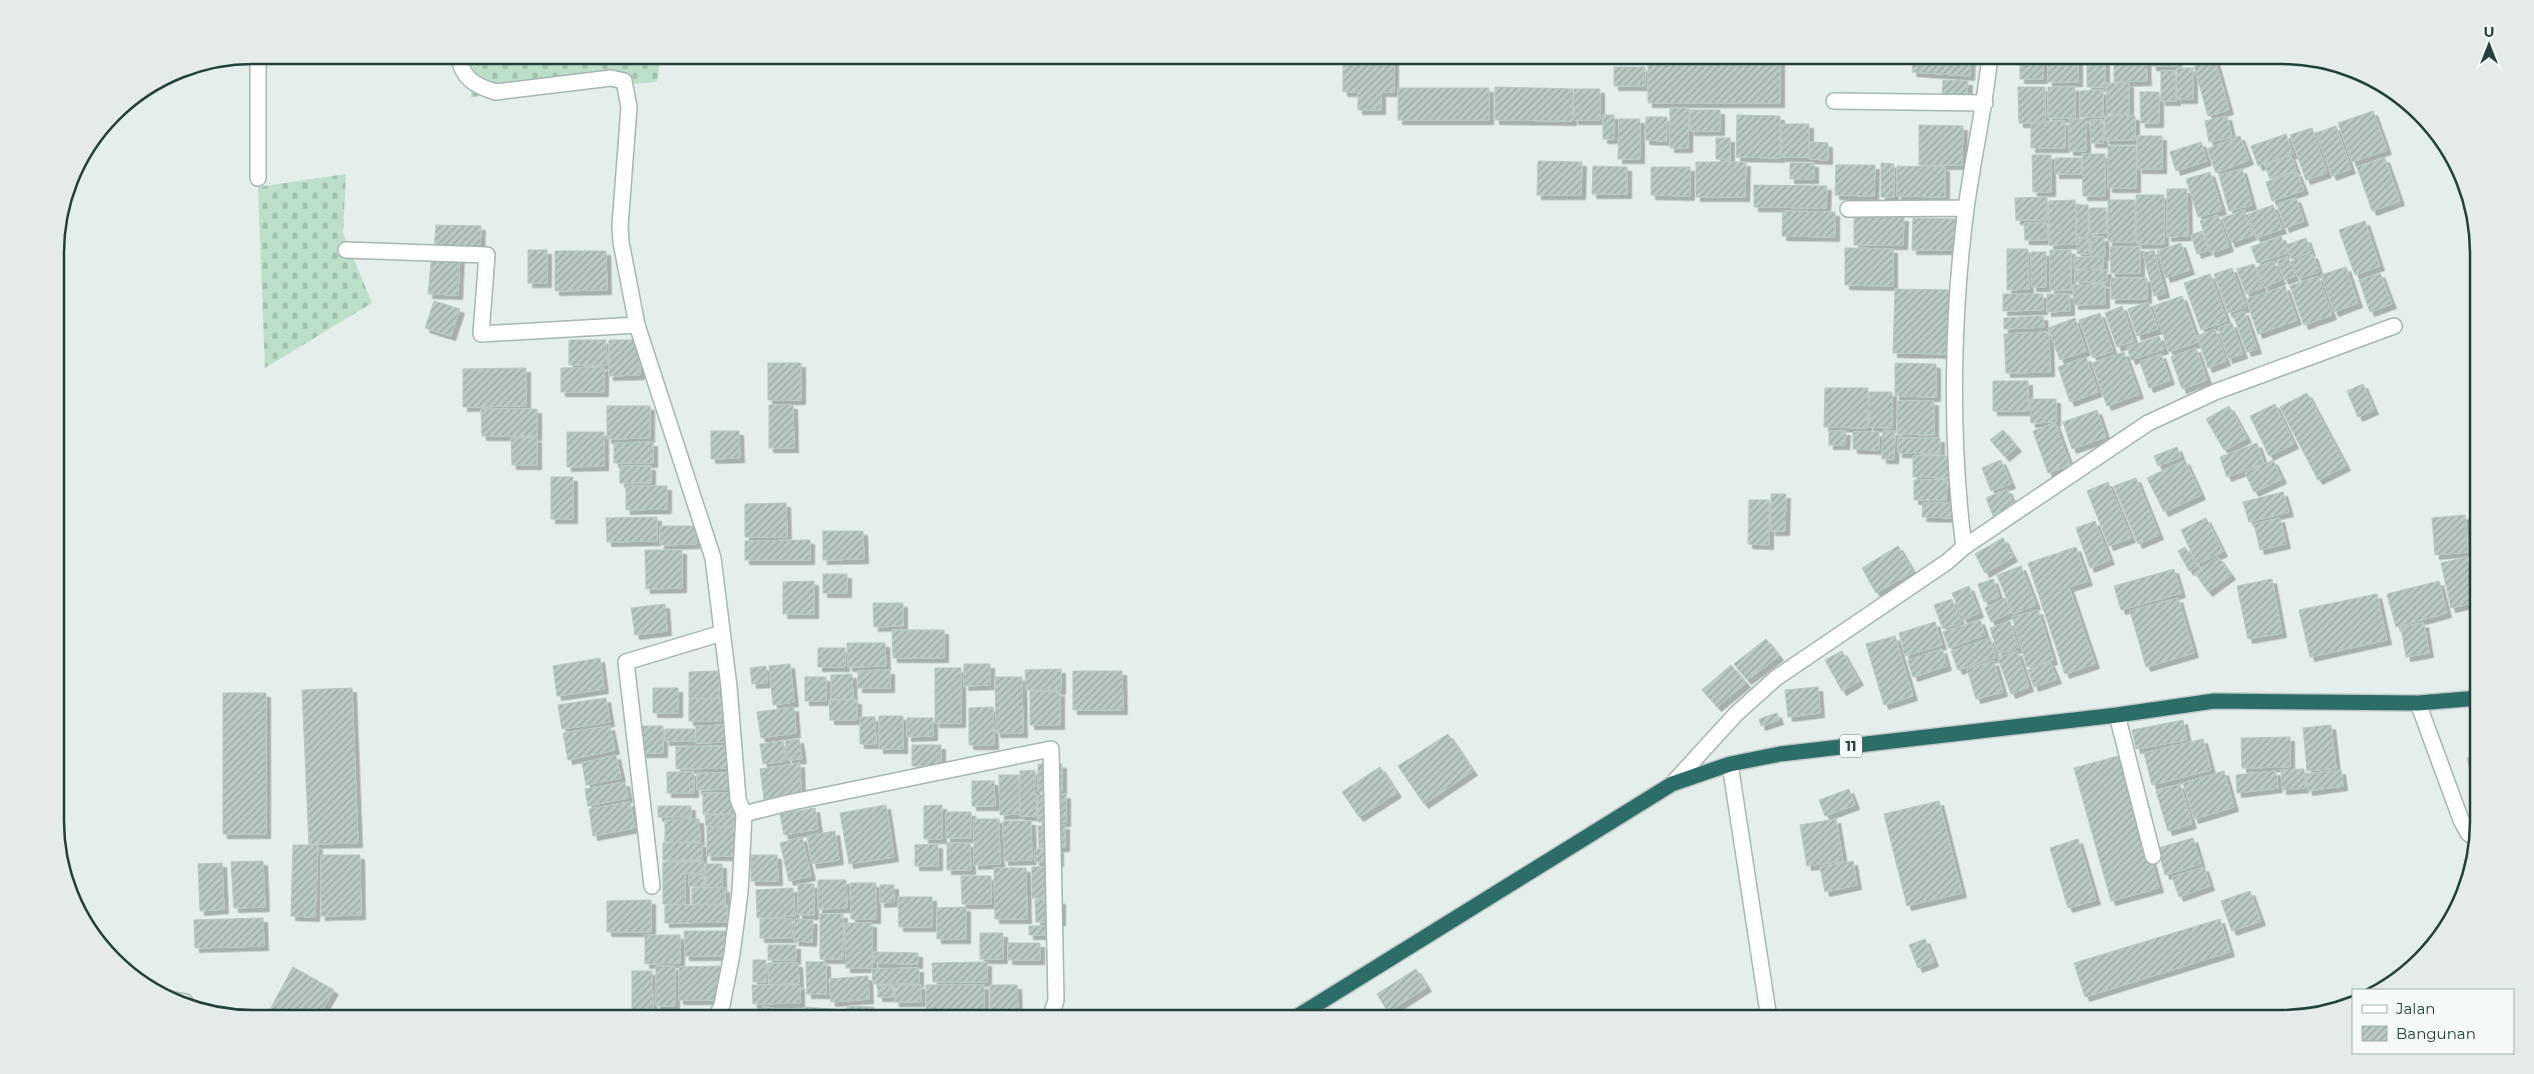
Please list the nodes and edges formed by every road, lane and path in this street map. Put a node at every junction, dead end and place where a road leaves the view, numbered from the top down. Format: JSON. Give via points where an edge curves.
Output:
{"nodes":[{"id":1,"x":258,"y":64,"type":"edge"},
{"id":2,"x":462,"y":64,"type":"edge"},
{"id":3,"x":1989,"y":64,"type":"edge"},
{"id":4,"x":1834,"y":101,"type":"dead end"},
{"id":5,"x":1985,"y":103,"type":"junction"},
{"id":6,"x":258,"y":178,"type":"dead end"},
{"id":7,"x":1966,"y":208,"type":"junction"},
{"id":8,"x":1848,"y":209,"type":"dead end"},
{"id":9,"x":346,"y":250,"type":"dead end"},
{"id":10,"x":637,"y":325,"type":"junction"},
{"id":11,"x":2394,"y":326,"type":"dead end"},
{"id":12,"x":1964,"y":547,"type":"junction"},
{"id":13,"x":722,"y":632,"type":"junction"},
{"id":14,"x":2470,"y":699,"type":"edge"},
{"id":15,"x":2418,"y":703,"type":"junction"},
{"id":16,"x":2116,"y":715,"type":"junction"},
{"id":17,"x":1730,"y":764,"type":"junction"},
{"id":18,"x":1672,"y":784,"type":"junction"},
{"id":19,"x":744,"y":814,"type":"junction"},
{"id":20,"x":2470,"y":834,"type":"edge"},
{"id":21,"x":2153,"y":856,"type":"dead end"},
{"id":22,"x":652,"y":886,"type":"dead end"},
{"id":23,"x":719,"y":1010,"type":"edge"},
{"id":24,"x":1053,"y":1010,"type":"edge"},
{"id":25,"x":1308,"y":1010,"type":"edge"},
{"id":26,"x":1768,"y":1010,"type":"edge"}],
"edges":[{"from":1,"to":6,"type":"street"},
{"from":2,"to":10,"type":"street","via":[[465,76],[482,88],[496,92],[611,78],[624,81],[629,107],[620,226],[624,265]]},
{"from":3,"to":5,"type":"street"},
{"from":4,"to":5,"type":"street"},
{"from":5,"to":7,"type":"street"},
{"from":7,"to":8,"type":"street"},
{"from":7,"to":12,"type":"street","via":[[1960,269],[1955,407],[1955,453]]},
{"from":9,"to":10,"type":"street","via":[[487,255],[481,334]]},
{"from":10,"to":13,"type":"street","via":[[713,558]]},
{"from":11,"to":12,"type":"street","via":[[2215,392],[2148,423]]},
{"from":12,"to":18,"type":"street","via":[[1947,562],[1776,678],[1736,714]]},
{"from":13,"to":19,"type":"street","via":[[738,799]]},
{"from":13,"to":22,"type":"street","via":[[626,662]]},
{"from":14,"to":15,"type":"highway","number":"11"},
{"from":15,"to":16,"type":"highway","number":"11","via":[[2214,701]]},
{"from":15,"to":20,"type":"street","via":[[2461,820]]},
{"from":16,"to":17,"type":"highway","number":"11","via":[[1780,754]]},
{"from":16,"to":21,"type":"street"},
{"from":17,"to":18,"type":"highway","number":"11"},
{"from":17,"to":26,"type":"street"},
{"from":18,"to":25,"type":"highway","number":"11"},
{"from":19,"to":23,"type":"street","via":[[740,892],[732,954]]},
{"from":19,"to":24,"type":"street","via":[[1051,749],[1056,1000]]}]}
